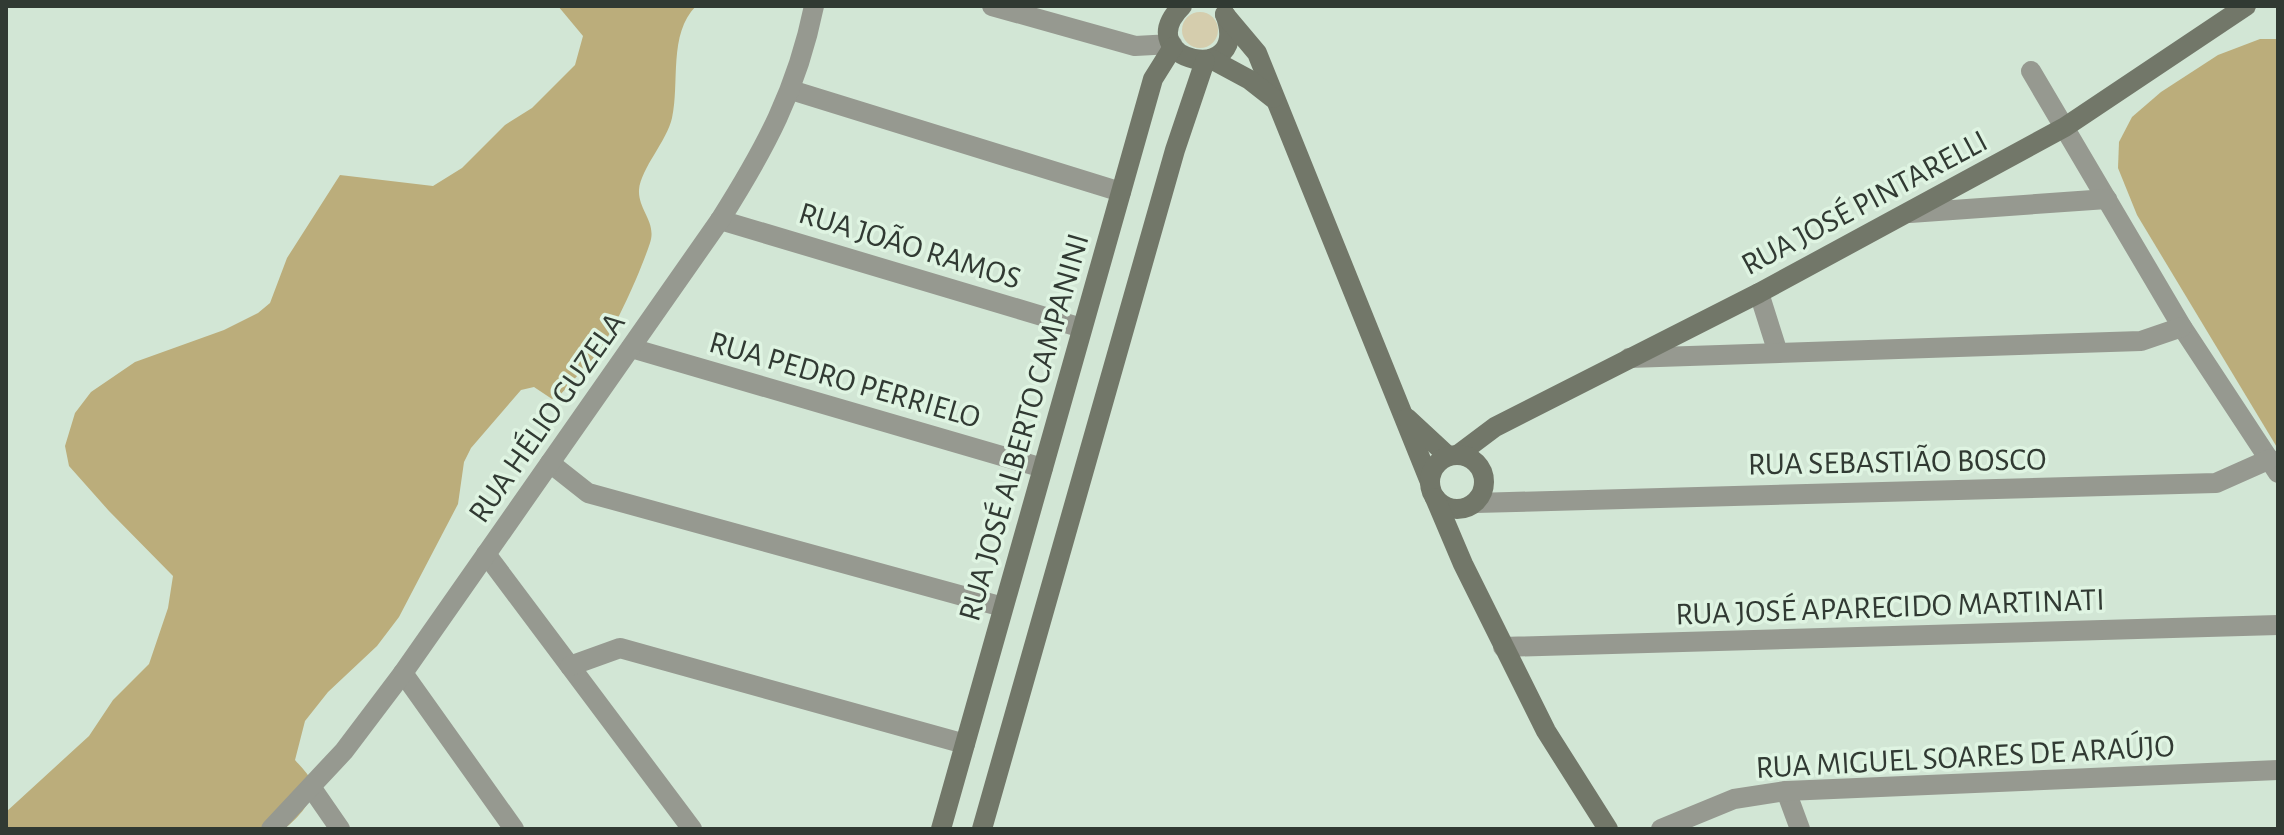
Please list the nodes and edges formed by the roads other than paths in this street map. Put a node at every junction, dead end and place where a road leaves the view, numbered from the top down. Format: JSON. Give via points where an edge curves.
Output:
{"nodes":[{"id":1,"x":814,"y":6,"type":"edge"},
{"id":2,"x":992,"y":6,"type":"edge"},
{"id":3,"x":1181,"y":6,"type":"edge"},
{"id":4,"x":2246,"y":6,"type":"edge"},
{"id":5,"x":1221,"y":9,"type":"edge"},
{"id":6,"x":1172,"y":45,"type":"junction"},
{"id":7,"x":1208,"y":60,"type":"junction"},
{"id":8,"x":2031,"y":71,"type":"dead end"},
{"id":9,"x":791,"y":90,"type":"junction"},
{"id":10,"x":1276,"y":101,"type":"junction"},
{"id":11,"x":2065,"y":127,"type":"junction"},
{"id":12,"x":1121,"y":192,"type":"junction"},
{"id":13,"x":2107,"y":199,"type":"junction"},
{"id":14,"x":1910,"y":213,"type":"junction"},
{"id":15,"x":720,"y":220,"type":"junction"},
{"id":16,"x":1759,"y":293,"type":"junction"},
{"id":17,"x":2182,"y":327,"type":"junction"},
{"id":18,"x":1082,"y":328,"type":"junction"},
{"id":19,"x":631,"y":348,"type":"junction"},
{"id":20,"x":1778,"y":353,"type":"junction"},
{"id":21,"x":1629,"y":358,"type":"junction"},
{"id":22,"x":1401,"y":413,"type":"junction"},
{"id":23,"x":1462,"y":458,"type":"junction"},
{"id":24,"x":550,"y":463,"type":"junction"},
{"id":25,"x":2274,"y":466,"type":"edge"},
{"id":26,"x":1043,"y":468,"type":"junction"},
{"id":27,"x":1432,"y":490,"type":"junction"},
{"id":28,"x":1475,"y":501,"type":"junction"},
{"id":29,"x":486,"y":554,"type":"junction"},
{"id":30,"x":1463,"y":564,"type":"junction"},
{"id":31,"x":1003,"y":607,"type":"junction"},
{"id":32,"x":2278,"y":625,"type":"edge"},
{"id":33,"x":1503,"y":647,"type":"junction"},
{"id":34,"x":570,"y":666,"type":"junction"},
{"id":35,"x":403,"y":673,"type":"junction"},
{"id":36,"x":965,"y":744,"type":"junction"},
{"id":37,"x":2278,"y":770,"type":"edge"},
{"id":38,"x":311,"y":787,"type":"junction"},
{"id":39,"x":1786,"y":791,"type":"junction"},
{"id":40,"x":271,"y":829,"type":"edge"},
{"id":41,"x":340,"y":829,"type":"edge"},
{"id":42,"x":514,"y":829,"type":"edge"},
{"id":43,"x":692,"y":829,"type":"edge"},
{"id":44,"x":941,"y":829,"type":"edge"},
{"id":45,"x":982,"y":829,"type":"edge"},
{"id":46,"x":1608,"y":829,"type":"edge"},
{"id":47,"x":1661,"y":829,"type":"edge"},
{"id":48,"x":1800,"y":829,"type":"edge"}],
"edges":[{"from":1,"to":9,"type":"street","name":"RUA HÉLIO GUZELA"},
{"from":2,"to":6,"type":"street","via":[[1135,46]]},
{"from":3,"to":6,"type":"street","name":"RUA JOSÉ ALBERTO CAMPANINI","via":[[1172,17]]},
{"from":4,"to":11,"type":"street","name":"RUA JOSÉ PINTARELLI"},
{"from":5,"to":7,"type":"street","via":[[1228,40]]},
{"from":5,"to":10,"type":"street","via":[[1257,53]]},
{"from":6,"to":7,"type":"street","via":[[1193,60]]},
{"from":6,"to":12,"type":"street","name":"RUA JOSÉ ALBERTO CAMPANINI","via":[[1153,79]]},
{"from":7,"to":10,"type":"street","via":[[1250,80]]},
{"from":7,"to":45,"type":"street","via":[[1175,150]]},
{"from":8,"to":11,"type":"street"},
{"from":9,"to":12,"type":"street"},
{"from":9,"to":15,"type":"street","name":"RUA HÉLIO GUZELA","via":[[761,155]]},
{"from":10,"to":22,"type":"street"},
{"from":11,"to":13,"type":"street"},
{"from":11,"to":14,"type":"street","name":"RUA JOSÉ PINTARELLI"},
{"from":12,"to":18,"type":"street","name":"RUA JOSÉ ALBERTO CAMPANINI"},
{"from":13,"to":14,"type":"street"},
{"from":13,"to":17,"type":"street"},
{"from":14,"to":16,"type":"street","name":"RUA JOSÉ PINTARELLI"},
{"from":15,"to":18,"type":"street","name":"RUA JOÃO RAMOS"},
{"from":15,"to":19,"type":"street","name":"RUA HÉLIO GUZELA"},
{"from":16,"to":20,"type":"street"},
{"from":16,"to":21,"type":"street","name":"RUA JOSÉ PINTARELLI"},
{"from":17,"to":20,"type":"street","via":[[2141,341]]},
{"from":17,"to":25,"type":"street"},
{"from":18,"to":26,"type":"street","name":"RUA JOSÉ ALBERTO CAMPANINI"},
{"from":19,"to":24,"type":"street","name":"RUA HÉLIO GUZELA"},
{"from":19,"to":26,"type":"street","name":"RUA PEDRO PERRIELO"},
{"from":20,"to":21,"type":"street"},
{"from":21,"to":23,"type":"street","name":"RUA JOSÉ PINTARELLI","via":[[1495,427]]},
{"from":22,"to":23,"type":"street"},
{"from":22,"to":27,"type":"street"},
{"from":23,"to":27,"type":"street","via":[[1434,466]]},
{"from":23,"to":28,"type":"street","via":[[1484,476]]},
{"from":24,"to":29,"type":"street","name":"RUA HÉLIO GUZELA"},
{"from":24,"to":31,"type":"street","via":[[588,493]]},
{"from":25,"to":28,"type":"street","name":"RUA SEBASTIÃO BOSCO","via":[[2216,483]]},
{"from":26,"to":31,"type":"street","name":"RUA JOSÉ ALBERTO CAMPANINI"},
{"from":27,"to":28,"type":"street","via":[[1449,508]]},
{"from":27,"to":30,"type":"street"},
{"from":28,"to":30,"type":"street"},
{"from":29,"to":34,"type":"street"},
{"from":29,"to":35,"type":"street","name":"RUA HÉLIO GUZELA"},
{"from":30,"to":33,"type":"street"},
{"from":31,"to":36,"type":"street","name":"RUA JOSÉ ALBERTO CAMPANINI"},
{"from":32,"to":33,"type":"street","name":"RUA JOSÉ APARECIDO MARTINATI"},
{"from":33,"to":46,"type":"street","via":[[1546,731]]},
{"from":34,"to":36,"type":"street","via":[[620,648]]},
{"from":34,"to":43,"type":"street"},
{"from":35,"to":38,"type":"street","name":"RUA HÉLIO GUZELA"},
{"from":35,"to":42,"type":"street"},
{"from":36,"to":44,"type":"street","name":"RUA JOSÉ ALBERTO CAMPANINI"},
{"from":37,"to":39,"type":"street","name":"RUA MIGUEL SOARES DE ARAÚJO"},
{"from":38,"to":40,"type":"street","name":"RUA HÉLIO GUZELA"},
{"from":38,"to":41,"type":"street"},
{"from":39,"to":47,"type":"street","name":"RUA MIGUEL SOARES DE ARAÚJO","via":[[1734,799]]},
{"from":39,"to":48,"type":"street"}]}
